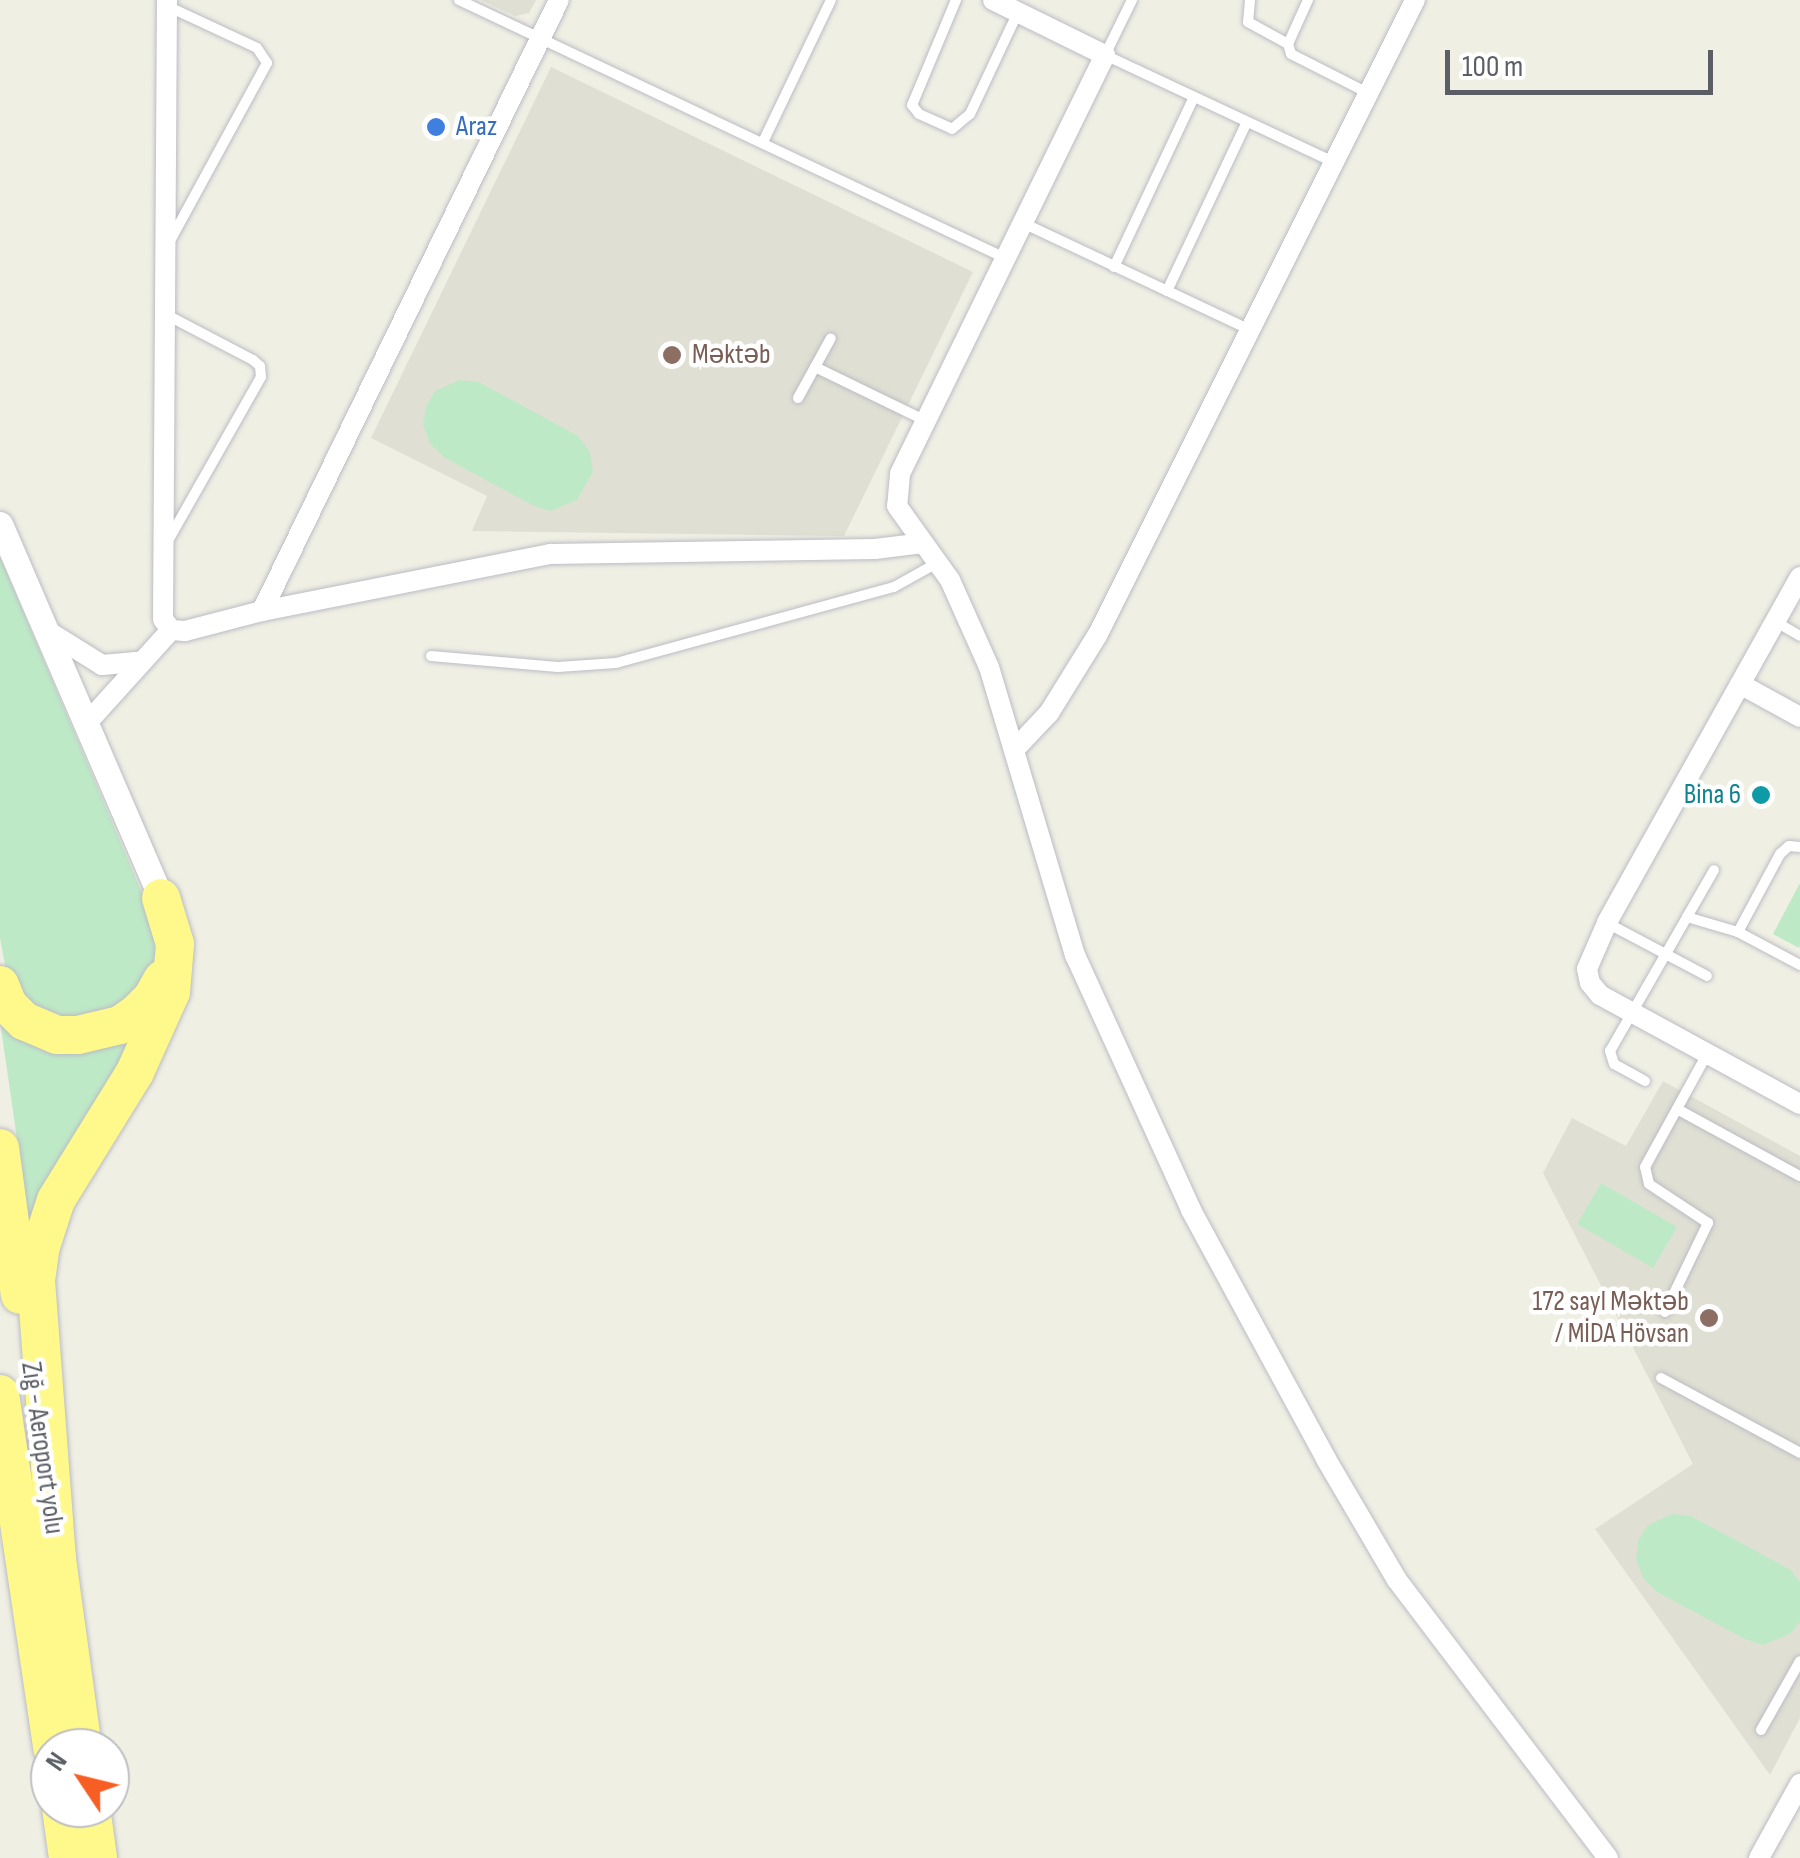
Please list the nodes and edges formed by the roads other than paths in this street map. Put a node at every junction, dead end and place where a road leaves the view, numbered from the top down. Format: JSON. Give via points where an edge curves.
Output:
{"nodes":[{"id":1,"x":459,"y":0,"type":"edge"},
{"id":2,"x":558,"y":0,"type":"edge"},
{"id":3,"x":832,"y":0,"type":"edge"},
{"id":4,"x":956,"y":0,"type":"edge"},
{"id":5,"x":993,"y":0,"type":"edge"},
{"id":6,"x":1132,"y":0,"type":"edge"},
{"id":7,"x":1250,"y":0,"type":"edge"},
{"id":8,"x":1308,"y":0,"type":"edge"},
{"id":9,"x":1415,"y":0,"type":"edge"},
{"id":10,"x":166,"y":2,"type":"edge"},
{"id":11,"x":1018,"y":12,"type":"junction"},
{"id":12,"x":541,"y":37,"type":"junction"},
{"id":13,"x":1288,"y":44,"type":"junction"},
{"id":14,"x":1105,"y":55,"type":"junction"},
{"id":15,"x":1368,"y":93,"type":"junction"},
{"id":16,"x":1194,"y":97,"type":"junction"},
{"id":17,"x":1248,"y":122,"type":"junction"},
{"id":18,"x":763,"y":142,"type":"junction"},
{"id":19,"x":1334,"y":162,"type":"junction"},
{"id":20,"x":1023,"y":224,"type":"junction"},
{"id":21,"x":165,"y":249,"type":"junction"},
{"id":22,"x":1006,"y":258,"type":"junction"},
{"id":23,"x":1114,"y":266,"type":"junction"},
{"id":24,"x":1167,"y":291,"type":"junction"},
{"id":25,"x":164,"y":313,"type":"junction"},
{"id":26,"x":1250,"y":330,"type":"junction"},
{"id":27,"x":830,"y":338,"type":"dead end"},
{"id":28,"x":815,"y":367,"type":"junction"},
{"id":29,"x":798,"y":398,"type":"dead end"},
{"id":30,"x":926,"y":421,"type":"junction"},
{"id":31,"x":0,"y":524,"type":"edge"},
{"id":32,"x":924,"y":543,"type":"junction"},
{"id":33,"x":163,"y":550,"type":"junction"},
{"id":34,"x":939,"y":562,"type":"junction"},
{"id":35,"x":1800,"y":577,"type":"edge"},
{"id":36,"x":262,"y":611,"type":"junction"},
{"id":37,"x":1775,"y":622,"type":"junction"},
{"id":38,"x":46,"y":630,"type":"junction"},
{"id":39,"x":171,"y":630,"type":"junction"},
{"id":40,"x":1800,"y":636,"type":"edge"},
{"id":41,"x":431,"y":656,"type":"dead end"},
{"id":42,"x":139,"y":662,"type":"junction"},
{"id":43,"x":1740,"y":684,"type":"junction"},
{"id":44,"x":1799,"y":714,"type":"edge"},
{"id":45,"x":86,"y":724,"type":"junction"},
{"id":46,"x":1014,"y":750,"type":"junction"},
{"id":47,"x":1800,"y":847,"type":"edge"},
{"id":48,"x":1714,"y":870,"type":"dead end"},
{"id":49,"x":161,"y":898,"type":"junction"},
{"id":50,"x":1688,"y":917,"type":"junction"},
{"id":51,"x":1608,"y":922,"type":"junction"},
{"id":52,"x":1738,"y":932,"type":"junction"},
{"id":53,"x":1665,"y":954,"type":"junction"},
{"id":54,"x":1800,"y":965,"type":"edge"},
{"id":55,"x":1707,"y":976,"type":"dead end"},
{"id":56,"x":0,"y":985,"type":"edge"},
{"id":57,"x":1632,"y":1012,"type":"junction"},
{"id":58,"x":1707,"y":1054,"type":"junction"},
{"id":59,"x":1645,"y":1081,"type":"dead end"},
{"id":60,"x":1800,"y":1104,"type":"edge"},
{"id":61,"x":1676,"y":1109,"type":"junction"},
{"id":62,"x":0,"y":1148,"type":"edge"},
{"id":63,"x":1800,"y":1176,"type":"edge"},
{"id":64,"x":1665,"y":1312,"type":"dead end"},
{"id":65,"x":1661,"y":1378,"type":"dead end"},
{"id":66,"x":0,"y":1394,"type":"edge"},
{"id":67,"x":1800,"y":1454,"type":"edge"},
{"id":68,"x":0,"y":1462,"type":"edge"},
{"id":69,"x":41,"y":1562,"type":"junction"},
{"id":70,"x":1800,"y":1661,"type":"edge"},
{"id":71,"x":51,"y":1728,"type":"edge"},
{"id":72,"x":78,"y":1728,"type":"edge"},
{"id":73,"x":1761,"y":1730,"type":"dead end"},
{"id":74,"x":1800,"y":1784,"type":"edge"},
{"id":75,"x":63,"y":1828,"type":"edge"},
{"id":76,"x":94,"y":1828,"type":"edge"},
{"id":77,"x":68,"y":1858,"type":"edge"},
{"id":78,"x":98,"y":1858,"type":"edge"},
{"id":79,"x":1608,"y":1858,"type":"edge"},
{"id":80,"x":1759,"y":1858,"type":"edge"}],
"edges":[{"from":1,"to":12,"type":"lane"},
{"from":2,"to":12,"type":"street"},
{"from":3,"to":18,"type":"lane"},
{"from":4,"to":11,"type":"lane","via":[[912,104],[918,114],[952,129],[970,114]]},
{"from":5,"to":11,"type":"street"},
{"from":6,"to":14,"type":"lane"},
{"from":7,"to":13,"type":"lane","via":[[1248,22]]},
{"from":8,"to":13,"type":"lane"},
{"from":9,"to":15,"type":"street"},
{"from":10,"to":21,"type":"street"},
{"from":10,"to":21,"type":"lane","via":[[257,48],[266,63]]},
{"from":11,"to":14,"type":"street"},
{"from":12,"to":18,"type":"lane"},
{"from":12,"to":36,"type":"street"},
{"from":13,"to":15,"type":"lane","via":[[1291,54]]},
{"from":14,"to":16,"type":"lane"},
{"from":14,"to":20,"type":"street"},
{"from":15,"to":19,"type":"street"},
{"from":16,"to":17,"type":"lane"},
{"from":16,"to":23,"type":"lane"},
{"from":17,"to":19,"type":"lane"},
{"from":17,"to":24,"type":"lane"},
{"from":18,"to":22,"type":"lane"},
{"from":19,"to":26,"type":"street"},
{"from":20,"to":22,"type":"street"},
{"from":20,"to":23,"type":"lane"},
{"from":21,"to":25,"type":"street"},
{"from":22,"to":30,"type":"street"},
{"from":23,"to":24,"type":"lane"},
{"from":24,"to":26,"type":"lane"},
{"from":25,"to":33,"type":"street"},
{"from":25,"to":33,"type":"lane","via":[[253,360],[261,377]]},
{"from":26,"to":46,"type":"street","via":[[1098,634],[1049,713]]},
{"from":27,"to":28,"type":"lane"},
{"from":28,"to":29,"type":"lane"},
{"from":28,"to":30,"type":"lane"},
{"from":30,"to":32,"type":"street","via":[[896,491],[904,522]]},
{"from":31,"to":38,"type":"street"},
{"from":32,"to":34,"type":"street"},
{"from":32,"to":36,"type":"street","via":[[550,554]]},
{"from":33,"to":39,"type":"street","via":[[162,618]]},
{"from":34,"to":41,"type":"lane","via":[[894,587],[616,664],[558,668]]},
{"from":34,"to":46,"type":"street","via":[[988,667]]},
{"from":35,"to":37,"type":"street"},
{"from":36,"to":39,"type":"street"},
{"from":37,"to":40,"type":"lane"},
{"from":37,"to":43,"type":"street"},
{"from":38,"to":42,"type":"street","via":[[102,666]]},
{"from":38,"to":45,"type":"street"},
{"from":39,"to":42,"type":"street"},
{"from":42,"to":45,"type":"street"},
{"from":43,"to":44,"type":"street"},
{"from":43,"to":51,"type":"street"},
{"from":45,"to":49,"type":"street"},
{"from":46,"to":79,"type":"street","via":[[1075,955],[1191,1210],[1398,1580]]},
{"from":47,"to":52,"type":"lane","via":[[1780,854]]},
{"from":48,"to":50,"type":"lane"},
{"from":49,"to":56,"type":"highway","via":[[162,979],[152,998],[120,1025],[78,1035],[40,1030],[8,1005]]},
{"from":49,"to":69,"type":"highway","via":[[175,944],[171,992],[135,1072],[56,1200],[40,1246]]},
{"from":50,"to":52,"type":"lane"},
{"from":50,"to":53,"type":"lane"},
{"from":51,"to":53,"type":"lane"},
{"from":51,"to":57,"type":"street","via":[[1590,955],[1590,983]]},
{"from":52,"to":54,"type":"lane"},
{"from":53,"to":55,"type":"lane"},
{"from":53,"to":57,"type":"lane"},
{"from":57,"to":58,"type":"street"},
{"from":57,"to":59,"type":"lane","via":[[1610,1058]]},
{"from":58,"to":60,"type":"street"},
{"from":58,"to":61,"type":"lane"},
{"from":61,"to":63,"type":"lane"},
{"from":61,"to":64,"type":"lane","via":[[1645,1177],[1708,1222]]},
{"from":62,"to":69,"type":"highway","name":"Zığ - Aeroport yolu"},
{"from":65,"to":67,"type":"lane"},
{"from":66,"to":69,"type":"highway","name":"Zığ - Aeroport yolu"},
{"from":68,"to":69,"type":"highway"},
{"from":69,"to":71,"type":"highway","name":"Zığ - Aeroport yolu"},
{"from":69,"to":72,"type":"highway","name":"Zığ - Aeroport yolu"},
{"from":70,"to":73,"type":"lane"},
{"from":74,"to":80,"type":"street"},
{"from":75,"to":77,"type":"highway"},
{"from":76,"to":78,"type":"highway"}]}
